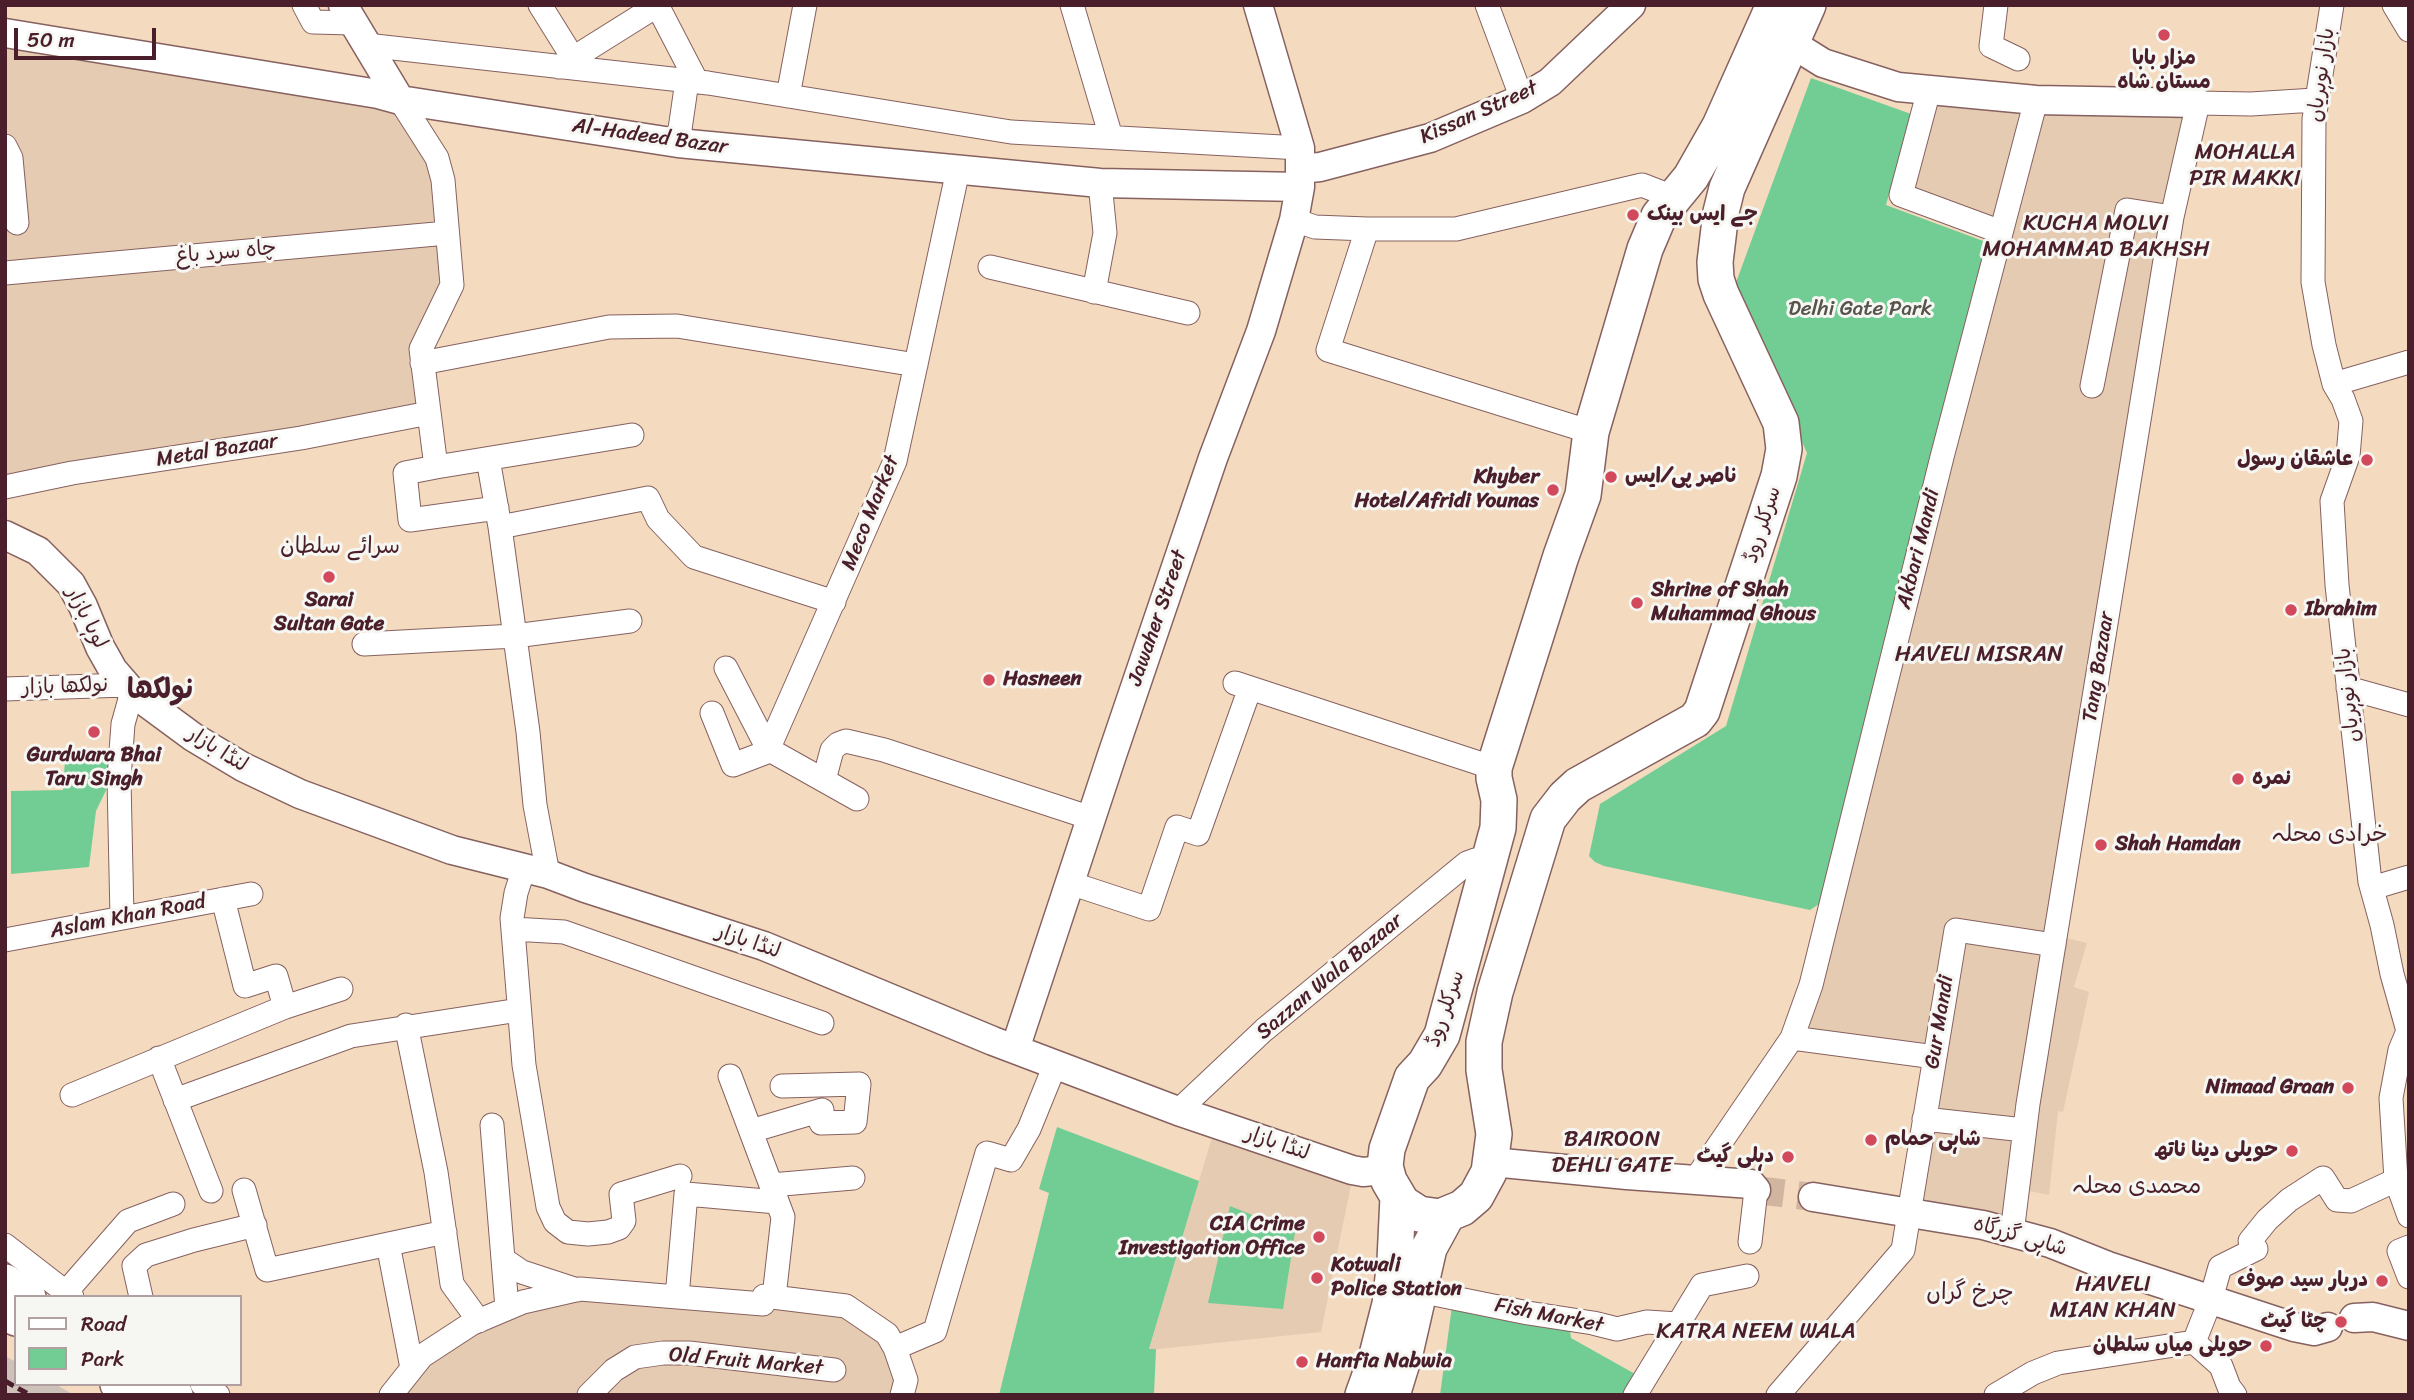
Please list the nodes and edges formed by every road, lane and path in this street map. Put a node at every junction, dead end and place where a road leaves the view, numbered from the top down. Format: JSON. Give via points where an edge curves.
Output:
{"nodes":[{"id":1,"x":304,"y":5,"type":"edge"},
{"id":2,"x":540,"y":5,"type":"edge"},
{"id":3,"x":658,"y":5,"type":"edge"},
{"id":4,"x":805,"y":5,"type":"edge"},
{"id":5,"x":1072,"y":5,"type":"edge"},
{"id":6,"x":1258,"y":5,"type":"edge"},
{"id":7,"x":1487,"y":5,"type":"edge"},
{"id":8,"x":1631,"y":5,"type":"edge"},
{"id":9,"x":1774,"y":5,"type":"edge"},
{"id":10,"x":1808,"y":5,"type":"edge"},
{"id":11,"x":1996,"y":5,"type":"edge"},
{"id":12,"x":2332,"y":5,"type":"edge"},
{"id":13,"x":2394,"y":5,"type":"edge"},
{"id":14,"x":354,"y":24,"type":"edge"},
{"id":15,"x":2409,"y":30,"type":"edge"},
{"id":16,"x":5,"y":33,"type":"edge"},
{"id":17,"x":1790,"y":43,"type":"junction"},
{"id":18,"x":2018,"y":60,"type":"dead end"},
{"id":19,"x":566,"y":62,"type":"junction"},
{"id":20,"x":692,"y":81,"type":"junction"},
{"id":21,"x":1929,"y":90,"type":"junction"},
{"id":22,"x":788,"y":96,"type":"junction"},
{"id":23,"x":1522,"y":99,"type":"junction"},
{"id":24,"x":400,"y":100,"type":"junction"},
{"id":25,"x":2036,"y":100,"type":"junction"},
{"id":26,"x":2315,"y":100,"type":"junction"},
{"id":27,"x":2198,"y":103,"type":"junction"},
{"id":28,"x":1111,"y":137,"type":"junction"},
{"id":29,"x":678,"y":143,"type":"junction"},
{"id":30,"x":5,"y":146,"type":"edge"},
{"id":31,"x":1300,"y":168,"type":"junction"},
{"id":32,"x":958,"y":170,"type":"junction"},
{"id":33,"x":1100,"y":183,"type":"junction"},
{"id":34,"x":1682,"y":187,"type":"junction"},
{"id":35,"x":1727,"y":188,"type":"junction"},
{"id":36,"x":2172,"y":216,"type":"junction"},
{"id":37,"x":1294,"y":220,"type":"junction"},
{"id":38,"x":17,"y":222,"type":"dead end"},
{"id":39,"x":1367,"y":229,"type":"junction"},
{"id":40,"x":2001,"y":232,"type":"junction"},
{"id":41,"x":447,"y":233,"type":"junction"},
{"id":42,"x":990,"y":267,"type":"dead end"},
{"id":43,"x":5,"y":274,"type":"edge"},
{"id":44,"x":1094,"y":292,"type":"junction"},
{"id":45,"x":1188,"y":313,"type":"dead end"},
{"id":46,"x":2409,"y":362,"type":"edge"},
{"id":47,"x":422,"y":363,"type":"junction"},
{"id":48,"x":916,"y":365,"type":"junction"},
{"id":49,"x":2334,"y":384,"type":"junction"},
{"id":50,"x":2092,"y":386,"type":"dead end"},
{"id":51,"x":429,"y":413,"type":"junction"},
{"id":52,"x":1591,"y":432,"type":"junction"},
{"id":53,"x":632,"y":435,"type":"dead end"},
{"id":54,"x":488,"y":459,"type":"junction"},
{"id":55,"x":436,"y":467,"type":"junction"},
{"id":56,"x":5,"y":487,"type":"edge"},
{"id":57,"x":498,"y":517,"type":"junction"},
{"id":58,"x":5,"y":535,"type":"edge"},
{"id":59,"x":834,"y":602,"type":"junction"},
{"id":60,"x":630,"y":621,"type":"dead end"},
{"id":61,"x":515,"y":636,"type":"junction"},
{"id":62,"x":364,"y":645,"type":"dead end"},
{"id":63,"x":726,"y":668,"type":"dead end"},
{"id":64,"x":129,"y":688,"type":"junction"},
{"id":65,"x":2348,"y":688,"type":"junction"},
{"id":66,"x":5,"y":689,"type":"edge"},
{"id":67,"x":2409,"y":705,"type":"edge"},
{"id":68,"x":712,"y":713,"type":"dead end"},
{"id":69,"x":768,"y":749,"type":"junction"},
{"id":70,"x":824,"y":780,"type":"junction"},
{"id":71,"x":1497,"y":784,"type":"junction"},
{"id":72,"x":857,"y":799,"type":"dead end"},
{"id":73,"x":1091,"y":818,"type":"junction"},
{"id":74,"x":1548,"y":819,"type":"junction"},
{"id":75,"x":1490,"y":862,"type":"junction"},
{"id":76,"x":536,"y":871,"type":"junction"},
{"id":77,"x":2409,"y":877,"type":"edge"},
{"id":78,"x":1070,"y":883,"type":"junction"},
{"id":79,"x":2372,"y":888,"type":"junction"},
{"id":80,"x":251,"y":894,"type":"dead end"},
{"id":81,"x":223,"y":899,"type":"junction"},
{"id":82,"x":122,"y":918,"type":"junction"},
{"id":83,"x":513,"y":929,"type":"junction"},
{"id":84,"x":5,"y":940,"type":"edge"},
{"id":85,"x":2054,"y":945,"type":"junction"},
{"id":86,"x":341,"y":989,"type":"dead end"},
{"id":87,"x":285,"y":1007,"type":"junction"},
{"id":88,"x":519,"y":1010,"type":"junction"},
{"id":89,"x":822,"y":1023,"type":"dead end"},
{"id":90,"x":406,"y":1026,"type":"junction"},
{"id":91,"x":1792,"y":1038,"type":"junction"},
{"id":92,"x":1015,"y":1049,"type":"junction"},
{"id":93,"x":1935,"y":1057,"type":"junction"},
{"id":94,"x":159,"y":1058,"type":"junction"},
{"id":95,"x":1424,"y":1064,"type":"junction"},
{"id":96,"x":1055,"y":1065,"type":"junction"},
{"id":97,"x":730,"y":1076,"type":"dead end"},
{"id":98,"x":782,"y":1086,"type":"dead end"},
{"id":99,"x":72,"y":1095,"type":"dead end"},
{"id":100,"x":175,"y":1100,"type":"junction"},
{"id":101,"x":1489,"y":1104,"type":"junction"},
{"id":102,"x":1178,"y":1111,"type":"junction"},
{"id":103,"x":1924,"y":1119,"type":"junction"},
{"id":104,"x":492,"y":1125,"type":"dead end"},
{"id":105,"x":2024,"y":1130,"type":"junction"},
{"id":106,"x":751,"y":1131,"type":"junction"},
{"id":107,"x":1492,"y":1162,"type":"junction"},
{"id":108,"x":680,"y":1176,"type":"dead end"},
{"id":109,"x":853,"y":1178,"type":"dead end"},
{"id":110,"x":1695,"y":1180,"type":"junction"},
{"id":111,"x":2396,"y":1180,"type":"junction"},
{"id":112,"x":1392,"y":1183,"type":"junction"},
{"id":113,"x":244,"y":1190,"type":"dead end"},
{"id":114,"x":1756,"y":1190,"type":"joint"},
{"id":115,"x":211,"y":1191,"type":"dead end"},
{"id":116,"x":774,"y":1193,"type":"junction"},
{"id":117,"x":1813,"y":1197,"type":"tunnel mouth"},
{"id":118,"x":173,"y":1204,"type":"dead end"},
{"id":119,"x":1909,"y":1212,"type":"junction"},
{"id":120,"x":1447,"y":1215,"type":"junction"},
{"id":121,"x":2409,"y":1216,"type":"edge"},
{"id":122,"x":255,"y":1225,"type":"junction"},
{"id":123,"x":445,"y":1232,"type":"junction"},
{"id":124,"x":2012,"y":1233,"type":"junction"},
{"id":125,"x":1750,"y":1242,"type":"dead end"},
{"id":126,"x":388,"y":1244,"type":"junction"},
{"id":127,"x":5,"y":1245,"type":"edge"},
{"id":128,"x":2409,"y":1247,"type":"edge"},
{"id":129,"x":503,"y":1259,"type":"junction"},
{"id":130,"x":1747,"y":1276,"type":"dead end"},
{"id":131,"x":2409,"y":1276,"type":"edge"},
{"id":132,"x":5,"y":1282,"type":"edge"},
{"id":133,"x":577,"y":1290,"type":"junction"},
{"id":134,"x":1419,"y":1291,"type":"junction"},
{"id":135,"x":25,"y":1295,"type":"edge"},
{"id":136,"x":69,"y":1295,"type":"edge"},
{"id":137,"x":141,"y":1295,"type":"edge"},
{"id":138,"x":677,"y":1297,"type":"junction"},
{"id":139,"x":774,"y":1297,"type":"junction"},
{"id":140,"x":2211,"y":1299,"type":"junction"},
{"id":141,"x":507,"y":1308,"type":"junction"},
{"id":142,"x":479,"y":1321,"type":"junction"},
{"id":143,"x":1678,"y":1324,"type":"junction"},
{"id":144,"x":2409,"y":1326,"type":"edge"},
{"id":145,"x":2194,"y":1342,"type":"junction"},
{"id":146,"x":895,"y":1348,"type":"junction"},
{"id":147,"x":412,"y":1368,"type":"junction"},
{"id":148,"x":834,"y":1370,"type":"dead end"},
{"id":149,"x":391,"y":1395,"type":"edge"},
{"id":150,"x":589,"y":1395,"type":"edge"},
{"id":151,"x":902,"y":1395,"type":"edge"},
{"id":152,"x":1363,"y":1395,"type":"edge"},
{"id":153,"x":1392,"y":1395,"type":"edge"},
{"id":154,"x":1635,"y":1395,"type":"edge"},
{"id":155,"x":1778,"y":1395,"type":"edge"},
{"id":156,"x":1996,"y":1395,"type":"edge"},
{"id":157,"x":2235,"y":1395,"type":"edge"}],
"edges":[{"from":1,"to":14,"type":"street","via":[[313,22]]},
{"from":2,"to":19,"type":"street"},
{"from":3,"to":19,"type":"street"},
{"from":3,"to":20,"type":"street"},
{"from":4,"to":22,"type":"street"},
{"from":5,"to":28,"type":"street"},
{"from":6,"to":31,"type":"street"},
{"from":7,"to":23,"type":"street"},
{"from":8,"to":23,"type":"street","name":"Kissan Street","via":[[1549,82]]},
{"from":9,"to":34,"type":"main road","name":"سرکلر روڈ","via":[[1735,96]]},
{"from":10,"to":17,"type":"main road","name":"سرکلر روڈ"},
{"from":11,"to":18,"type":"street","via":[[1991,46]]},
{"from":12,"to":26,"type":"street","name":"بازار نوہریاں"},
{"from":13,"to":15,"type":"street"},
{"from":14,"to":19,"type":"street"},
{"from":14,"to":24,"type":"street"},
{"from":16,"to":24,"type":"street","name":"Al-Hadeed Bazar"},
{"from":17,"to":21,"type":"street","via":[[1823,63],[1898,87]]},
{"from":17,"to":35,"type":"main road","name":"سرکلر روڈ"},
{"from":19,"to":20,"type":"street"},
{"from":20,"to":22,"type":"street"},
{"from":20,"to":29,"type":"street"},
{"from":21,"to":25,"type":"street"},
{"from":21,"to":40,"type":"street","via":[[1901,195]]},
{"from":22,"to":28,"type":"street","via":[[1011,132]]},
{"from":23,"to":31,"type":"street","name":"Kissan Street","via":[[1430,138],[1320,167]]},
{"from":24,"to":29,"type":"street","name":"Al-Hadeed Bazar"},
{"from":24,"to":41,"type":"street","via":[[438,158]]},
{"from":25,"to":27,"type":"street"},
{"from":25,"to":40,"type":"street","name":"Akbari Mandi"},
{"from":26,"to":27,"type":"street"},
{"from":26,"to":49,"type":"street","name":"بازار نوہریاں","via":[[2313,282]]},
{"from":27,"to":36,"type":"street","name":"Tang Bazaar"},
{"from":28,"to":31,"type":"street"},
{"from":29,"to":32,"type":"street","name":"Al-Hadeed Bazar"},
{"from":30,"to":38,"type":"street","via":[[11,158]]},
{"from":31,"to":33,"type":"street","name":"Al-Hadeed Bazar"},
{"from":31,"to":37,"type":"street","name":"Jawaher Street"},
{"from":32,"to":33,"type":"street","name":"Al-Hadeed Bazar"},
{"from":32,"to":48,"type":"street","name":"Meco Market"},
{"from":33,"to":44,"type":"street","via":[[1105,233]]},
{"from":34,"to":35,"type":"main road","via":[[1711,181]]},
{"from":34,"to":39,"type":"street","via":[[1642,185],[1465,228]]},
{"from":34,"to":52,"type":"main road","name":"سرکلر روڈ","via":[[1659,216],[1645,249]]},
{"from":35,"to":74,"type":"main road","name":"سرکلر روڈ","via":[[1718,230],[1716,279],[1781,423],[1784,449],[1779,476],[1702,711],[1695,720],[1578,785]]},
{"from":36,"to":50,"type":"street","via":[[2127,210]]},
{"from":36,"to":85,"type":"street","name":"Tang Bazaar"},
{"from":37,"to":39,"type":"street","via":[[1315,227]]},
{"from":37,"to":73,"type":"street","name":"Jawaher Street","via":[[1261,331]]},
{"from":39,"to":52,"type":"street","via":[[1328,350]]},
{"from":40,"to":91,"type":"street","name":"Akbari Mandi","via":[[1811,985]]},
{"from":41,"to":43,"type":"street","name":"چاہ سرد باغ"},
{"from":41,"to":47,"type":"street","via":[[453,285],[421,349]]},
{"from":42,"to":44,"type":"street"},
{"from":44,"to":45,"type":"street"},
{"from":46,"to":49,"type":"street"},
{"from":47,"to":48,"type":"street","via":[[609,327],[677,326]]},
{"from":47,"to":51,"type":"street"},
{"from":48,"to":59,"type":"street","name":"Meco Market","via":[[895,461]]},
{"from":49,"to":65,"type":"street","name":"بازار نوہریاں","via":[[2351,421],[2348,456],[2332,501]]},
{"from":51,"to":55,"type":"street"},
{"from":51,"to":56,"type":"street","name":"Metal Bazaar"},
{"from":52,"to":71,"type":"main road","name":"سرکلر روڈ","via":[[1583,495],[1561,556]]},
{"from":53,"to":54,"type":"street"},
{"from":54,"to":55,"type":"street"},
{"from":54,"to":57,"type":"street"},
{"from":55,"to":57,"type":"street","via":[[405,473],[410,520]]},
{"from":57,"to":59,"type":"street","via":[[648,498],[658,519],[694,557]]},
{"from":57,"to":61,"type":"street"},
{"from":58,"to":64,"type":"street","name":"لوہا بازار","via":[[38,551],[71,584],[100,647]]},
{"from":59,"to":69,"type":"street","name":"Meco Market"},
{"from":60,"to":61,"type":"street"},
{"from":61,"to":62,"type":"street"},
{"from":61,"to":76,"type":"street","via":[[535,805]]},
{"from":63,"to":69,"type":"street"},
{"from":64,"to":66,"type":"street","name":"نولکھا بازار"},
{"from":64,"to":76,"type":"street","name":"لنڈا بازار","via":[[193,737],[300,794],[452,850]]},
{"from":64,"to":82,"type":"street","via":[[120,779]]},
{"from":65,"to":67,"type":"street"},
{"from":65,"to":79,"type":"street","name":"بازار نوہریاں"},
{"from":68,"to":69,"type":"street","via":[[733,765]]},
{"from":69,"to":70,"type":"street"},
{"from":70,"to":72,"type":"street"},
{"from":70,"to":73,"type":"street","via":[[832,750],[846,741]]},
{"from":71,"to":74,"type":"main road","via":[[1523,812]]},
{"from":71,"to":75,"type":"main road","name":"سرکلر روڈ","via":[[1498,828]]},
{"from":71,"to":78,"type":"street","via":[[1243,686],[1198,834],[1177,827],[1149,909]]},
{"from":73,"to":78,"type":"street","name":"Jawaher Street"},
{"from":74,"to":101,"type":"main road","name":"سرکلر روڈ","via":[[1494,992],[1484,1042]]},
{"from":75,"to":95,"type":"main road","name":"سرکلر روڈ","via":[[1442,1035]]},
{"from":75,"to":102,"type":"street","name":"Sazzan Wala Bazaar","via":[[1467,863],[1264,1030]]},
{"from":76,"to":83,"type":"street","via":[[516,893]]},
{"from":76,"to":92,"type":"street","name":"لنڈا بازار","via":[[764,946]]},
{"from":77,"to":79,"type":"street"},
{"from":78,"to":92,"type":"street","name":"Jawaher Street"},
{"from":79,"to":111,"type":"street","name":"بازار نوہریاں","via":[[2408,1031],[2390,1098]]},
{"from":80,"to":81,"type":"street","name":"Aslam Khan Road"},
{"from":81,"to":82,"type":"street","name":"Aslam Khan Road"},
{"from":81,"to":87,"type":"street","via":[[245,986],[276,976]]},
{"from":82,"to":84,"type":"street","name":"Aslam Khan Road"},
{"from":83,"to":88,"type":"street"},
{"from":83,"to":89,"type":"street","via":[[564,932]]},
{"from":85,"to":93,"type":"street","name":"Gur Mandi","via":[[1956,930]]},
{"from":85,"to":105,"type":"street","name":"Tang Bazaar"},
{"from":86,"to":87,"type":"street"},
{"from":87,"to":94,"type":"street"},
{"from":88,"to":90,"type":"street"},
{"from":88,"to":108,"type":"street","via":[[545,1194],[555,1222],[568,1232],[589,1234],[619,1228],[624,1221],[621,1194]]},
{"from":90,"to":100,"type":"street","via":[[351,1035]]},
{"from":90,"to":123,"type":"street"},
{"from":91,"to":93,"type":"street"},
{"from":91,"to":110,"type":"street","name":"Akbari Mandi"},
{"from":92,"to":96,"type":"street","name":"لنڈا بازار"},
{"from":93,"to":103,"type":"street","name":"Gur Mandi"},
{"from":94,"to":99,"type":"street"},
{"from":94,"to":100,"type":"street"},
{"from":95,"to":101,"type":"main road","name":"سرکلر روڈ","via":[[1449,1062],[1464,1069]]},
{"from":95,"to":112,"type":"main road","name":"سرکلر روڈ","via":[[1403,1100],[1387,1149]]},
{"from":96,"to":102,"type":"street","name":"لنڈا بازار"},
{"from":96,"to":146,"type":"street","via":[[1011,1160],[987,1153],[934,1331]]},
{"from":97,"to":106,"type":"street"},
{"from":98,"to":106,"type":"street","via":[[859,1084],[855,1122],[821,1123],[822,1110]]},
{"from":100,"to":115,"type":"street"},
{"from":101,"to":107,"type":"main road","name":"سرکلر روڈ"},
{"from":102,"to":112,"type":"street","name":"لنڈا بازار"},
{"from":103,"to":105,"type":"street"},
{"from":103,"to":119,"type":"street","name":"Gur Mandi"},
{"from":104,"to":129,"type":"street"},
{"from":105,"to":124,"type":"street","name":"Tang Bazaar"},
{"from":106,"to":116,"type":"street"},
{"from":107,"to":110,"type":"street"},
{"from":107,"to":120,"type":"main road","name":"سرکلر روڈ","via":[[1476,1196]]},
{"from":109,"to":116,"type":"street"},
{"from":110,"to":114,"type":"street","via":[[1751,1184]]},
{"from":111,"to":121,"type":"street","name":"بازار نوہریاں"},
{"from":111,"to":140,"type":"street","via":[[2351,1201],[2337,1200],[2323,1178],[2267,1220],[2250,1241],[2256,1249],[2220,1267]]},
{"from":112,"to":120,"type":"main road","via":[[1407,1207],[1419,1214]]},
{"from":112,"to":152,"type":"main road","name":"سرکلر روڈ","via":[[1395,1260],[1390,1304]]},
{"from":113,"to":122,"type":"street"},
{"from":114,"to":125,"type":"street"},
{"from":116,"to":138,"type":"street","via":[[686,1194]]},
{"from":116,"to":139,"type":"street","via":[[783,1217]]},
{"from":117,"to":119,"type":"street","name":"شاہی گزرگاہ"},
{"from":118,"to":136,"type":"street","via":[[128,1221]]},
{"from":119,"to":124,"type":"street","name":"شاہی گزرگاہ"},
{"from":119,"to":155,"type":"street","name":"Gur Mandi","via":[[1903,1250]]},
{"from":120,"to":134,"type":"main road","name":"سرکلر روڈ","via":[[1429,1248]]},
{"from":122,"to":126,"type":"street","via":[[267,1270]]},
{"from":122,"to":137,"type":"street","via":[[146,1255],[134,1266]]},
{"from":123,"to":126,"type":"street"},
{"from":123,"to":142,"type":"street","via":[[452,1284]]},
{"from":124,"to":140,"type":"street","name":"شاہی گزرگاہ"},
{"from":126,"to":147,"type":"street"},
{"from":127,"to":136,"type":"street"},
{"from":128,"to":131,"type":"street","via":[[2399,1251]]},
{"from":129,"to":133,"type":"street","via":[[522,1272]]},
{"from":129,"to":141,"type":"street"},
{"from":130,"to":143,"type":"street","via":[[1702,1285]]},
{"from":132,"to":135,"type":"main road"},
{"from":133,"to":138,"type":"street"},
{"from":133,"to":141,"type":"street"},
{"from":134,"to":143,"type":"street","name":"Fish Market","via":[[1617,1329],[1647,1322]]},
{"from":134,"to":153,"type":"main road","name":"سرکلر روڈ"},
{"from":138,"to":139,"type":"street","via":[[763,1304],[764,1296]]},
{"from":139,"to":146,"type":"street","via":[[846,1306],[887,1334]]},
{"from":140,"to":144,"type":"street","name":"شاہی گزرگاہ","via":[[2314,1331],[2373,1317]]},
{"from":140,"to":145,"type":"street"},
{"from":141,"to":142,"type":"street"},
{"from":142,"to":147,"type":"street","via":[[422,1356]]},
{"from":143,"to":154,"type":"street"},
{"from":145,"to":156,"type":"street","via":[[2058,1363]]},
{"from":145,"to":157,"type":"street","via":[[2221,1366]]},
{"from":146,"to":151,"type":"street","via":[[906,1380]]},
{"from":147,"to":149,"type":"street"},
{"from":148,"to":150,"type":"street","name":"Old Fruit Market","via":[[663,1353],[635,1357]]}]}
